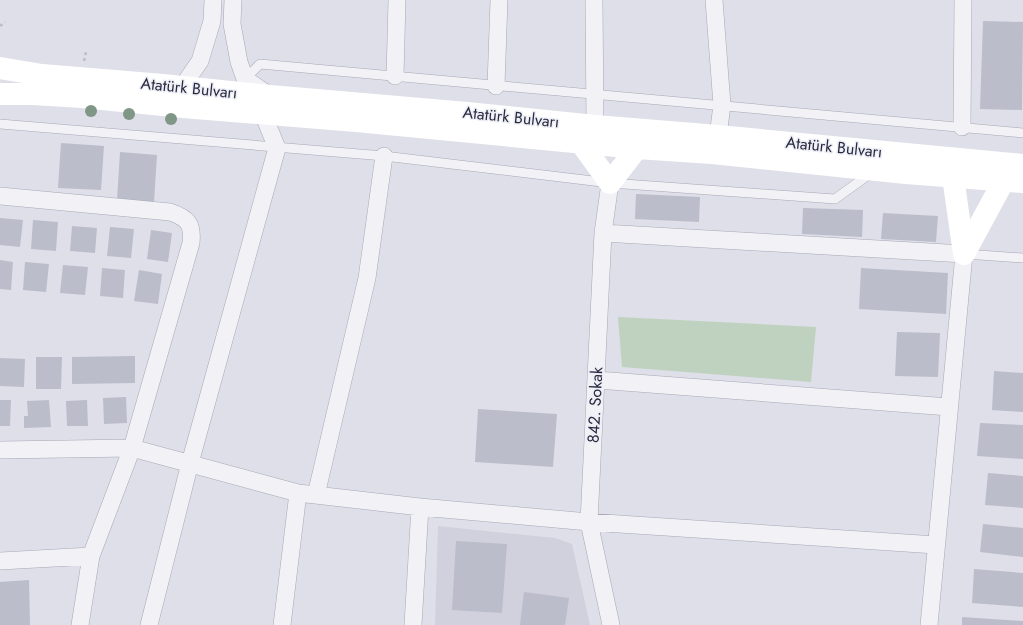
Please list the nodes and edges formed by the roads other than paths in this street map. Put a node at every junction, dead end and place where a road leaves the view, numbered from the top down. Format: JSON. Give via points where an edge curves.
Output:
{"nodes":[{"id":1,"x":213,"y":0,"type":"edge"},
{"id":2,"x":233,"y":0,"type":"edge"},
{"id":3,"x":396,"y":0,"type":"edge"},
{"id":4,"x":499,"y":0,"type":"edge"},
{"id":5,"x":594,"y":0,"type":"edge"},
{"id":6,"x":714,"y":0,"type":"edge"},
{"id":7,"x":963,"y":0,"type":"edge"},
{"id":8,"x":0,"y":68,"type":"edge"},
{"id":9,"x":395,"y":76,"type":"junction"},
{"id":10,"x":238,"y":85,"type":"junction"},
{"id":11,"x":496,"y":86,"type":"junction"},
{"id":12,"x":182,"y":87,"type":"junction"},
{"id":13,"x":0,"y":94,"type":"edge"},
{"id":14,"x":595,"y":95,"type":"junction"},
{"id":15,"x":266,"y":105,"type":"junction"},
{"id":16,"x":722,"y":105,"type":"junction"},
{"id":17,"x":0,"y":124,"type":"edge"},
{"id":18,"x":595,"y":126,"type":"junction"},
{"id":19,"x":962,"y":127,"type":"junction"},
{"id":20,"x":1023,"y":133,"type":"edge"},
{"id":21,"x":718,"y":136,"type":"junction"},
{"id":22,"x":581,"y":143,"type":"junction"},
{"id":23,"x":277,"y":148,"type":"junction"},
{"id":24,"x":637,"y":148,"type":"junction"},
{"id":25,"x":384,"y":156,"type":"junction"},
{"id":26,"x":969,"y":160,"type":"junction"},
{"id":27,"x":1023,"y":165,"type":"edge"},
{"id":28,"x":876,"y":170,"type":"junction"},
{"id":29,"x":953,"y":177,"type":"junction"},
{"id":30,"x":1014,"y":181,"type":"edge"},
{"id":31,"x":610,"y":184,"type":"junction"},
{"id":32,"x":0,"y":196,"type":"edge"},
{"id":33,"x":603,"y":233,"type":"junction"},
{"id":34,"x":964,"y":254,"type":"junction"},
{"id":35,"x":1023,"y":258,"type":"edge"},
{"id":36,"x":597,"y":380,"type":"junction"},
{"id":37,"x":949,"y":407,"type":"junction"},
{"id":38,"x":132,"y":448,"type":"junction"},
{"id":39,"x":0,"y":450,"type":"edge"},
{"id":40,"x":190,"y":464,"type":"junction"},
{"id":41,"x":298,"y":493,"type":"junction"},
{"id":42,"x":316,"y":495,"type":"junction"},
{"id":43,"x":420,"y":507,"type":"junction"},
{"id":44,"x":589,"y":522,"type":"junction"},
{"id":45,"x":936,"y":545,"type":"junction"},
{"id":46,"x":91,"y":556,"type":"junction"},
{"id":47,"x":0,"y":561,"type":"edge"},
{"id":48,"x":80,"y":625,"type":"edge"},
{"id":49,"x":149,"y":625,"type":"edge"},
{"id":50,"x":282,"y":625,"type":"edge"},
{"id":51,"x":413,"y":625,"type":"edge"},
{"id":52,"x":611,"y":625,"type":"edge"},
{"id":53,"x":929,"y":625,"type":"edge"}],
"edges":[{"from":1,"to":12,"type":"street","via":[[212,22],[200,61]]},
{"from":2,"to":10,"type":"street","via":[[232,24],[239,62]]},
{"from":3,"to":9,"type":"street"},
{"from":4,"to":11,"type":"street"},
{"from":5,"to":14,"type":"street"},
{"from":6,"to":16,"type":"street"},
{"from":7,"to":19,"type":"street"},
{"from":8,"to":12,"type":"main road","name":"Atatürk Bulvarı","via":[[42,75]]},
{"from":9,"to":10,"type":"lane","via":[[260,64]]},
{"from":9,"to":11,"type":"lane"},
{"from":10,"to":12,"type":"main road","name":"Atatürk Bulvarı"},
{"from":10,"to":15,"type":"main road","name":"Atatürk Bulvarı"},
{"from":11,"to":14,"type":"lane"},
{"from":13,"to":15,"type":"main road","name":"Atatürk Bulvarı","via":[[82,97],[183,107]]},
{"from":14,"to":16,"type":"lane"},
{"from":14,"to":18,"type":"street"},
{"from":15,"to":18,"type":"main road","name":"Atatürk Bulvarı","via":[[467,112]]},
{"from":15,"to":22,"type":"main road","name":"Atatürk Bulvarı"},
{"from":15,"to":23,"type":"street"},
{"from":16,"to":19,"type":"lane"},
{"from":16,"to":21,"type":"street"},
{"from":17,"to":23,"type":"lane"},
{"from":18,"to":21,"type":"main road","name":"Atatürk Bulvarı"},
{"from":19,"to":20,"type":"lane"},
{"from":21,"to":26,"type":"main road","name":"Atatürk Bulvarı"},
{"from":22,"to":24,"type":"main road","name":"Atatürk Bulvarı"},
{"from":22,"to":31,"type":"main road"},
{"from":23,"to":25,"type":"lane"},
{"from":23,"to":40,"type":"street"},
{"from":24,"to":28,"type":"main road","name":"Atatürk Bulvarı"},
{"from":24,"to":31,"type":"main road"},
{"from":25,"to":31,"type":"lane"},
{"from":25,"to":42,"type":"street","via":[[367,278]]},
{"from":26,"to":27,"type":"main road","name":"Atatürk Bulvarı"},
{"from":26,"to":29,"type":"main road"},
{"from":28,"to":29,"type":"main road","name":"Atatürk Bulvarı"},
{"from":28,"to":31,"type":"lane","via":[[835,199]]},
{"from":29,"to":30,"type":"main road","name":"Atatürk Bulvarı"},
{"from":29,"to":34,"type":"main road"},
{"from":30,"to":34,"type":"main road"},
{"from":31,"to":33,"type":"street","name":"842. Sokak"},
{"from":32,"to":38,"type":"street","via":[[170,212],[187,221],[192,235],[191,244]]},
{"from":33,"to":34,"type":"street"},
{"from":33,"to":36,"type":"street","name":"842. Sokak"},
{"from":34,"to":35,"type":"lane"},
{"from":34,"to":37,"type":"street"},
{"from":36,"to":37,"type":"street"},
{"from":36,"to":44,"type":"street","name":"842. Sokak"},
{"from":37,"to":45,"type":"street"},
{"from":38,"to":39,"type":"street"},
{"from":38,"to":40,"type":"street"},
{"from":38,"to":46,"type":"street"},
{"from":40,"to":41,"type":"street"},
{"from":40,"to":49,"type":"street"},
{"from":41,"to":42,"type":"street"},
{"from":41,"to":50,"type":"street"},
{"from":42,"to":43,"type":"street"},
{"from":43,"to":44,"type":"street"},
{"from":43,"to":51,"type":"street"},
{"from":44,"to":45,"type":"street"},
{"from":44,"to":52,"type":"street","name":"842. Sokak"},
{"from":45,"to":53,"type":"street"},
{"from":46,"to":47,"type":"street"},
{"from":46,"to":48,"type":"street"}]}
